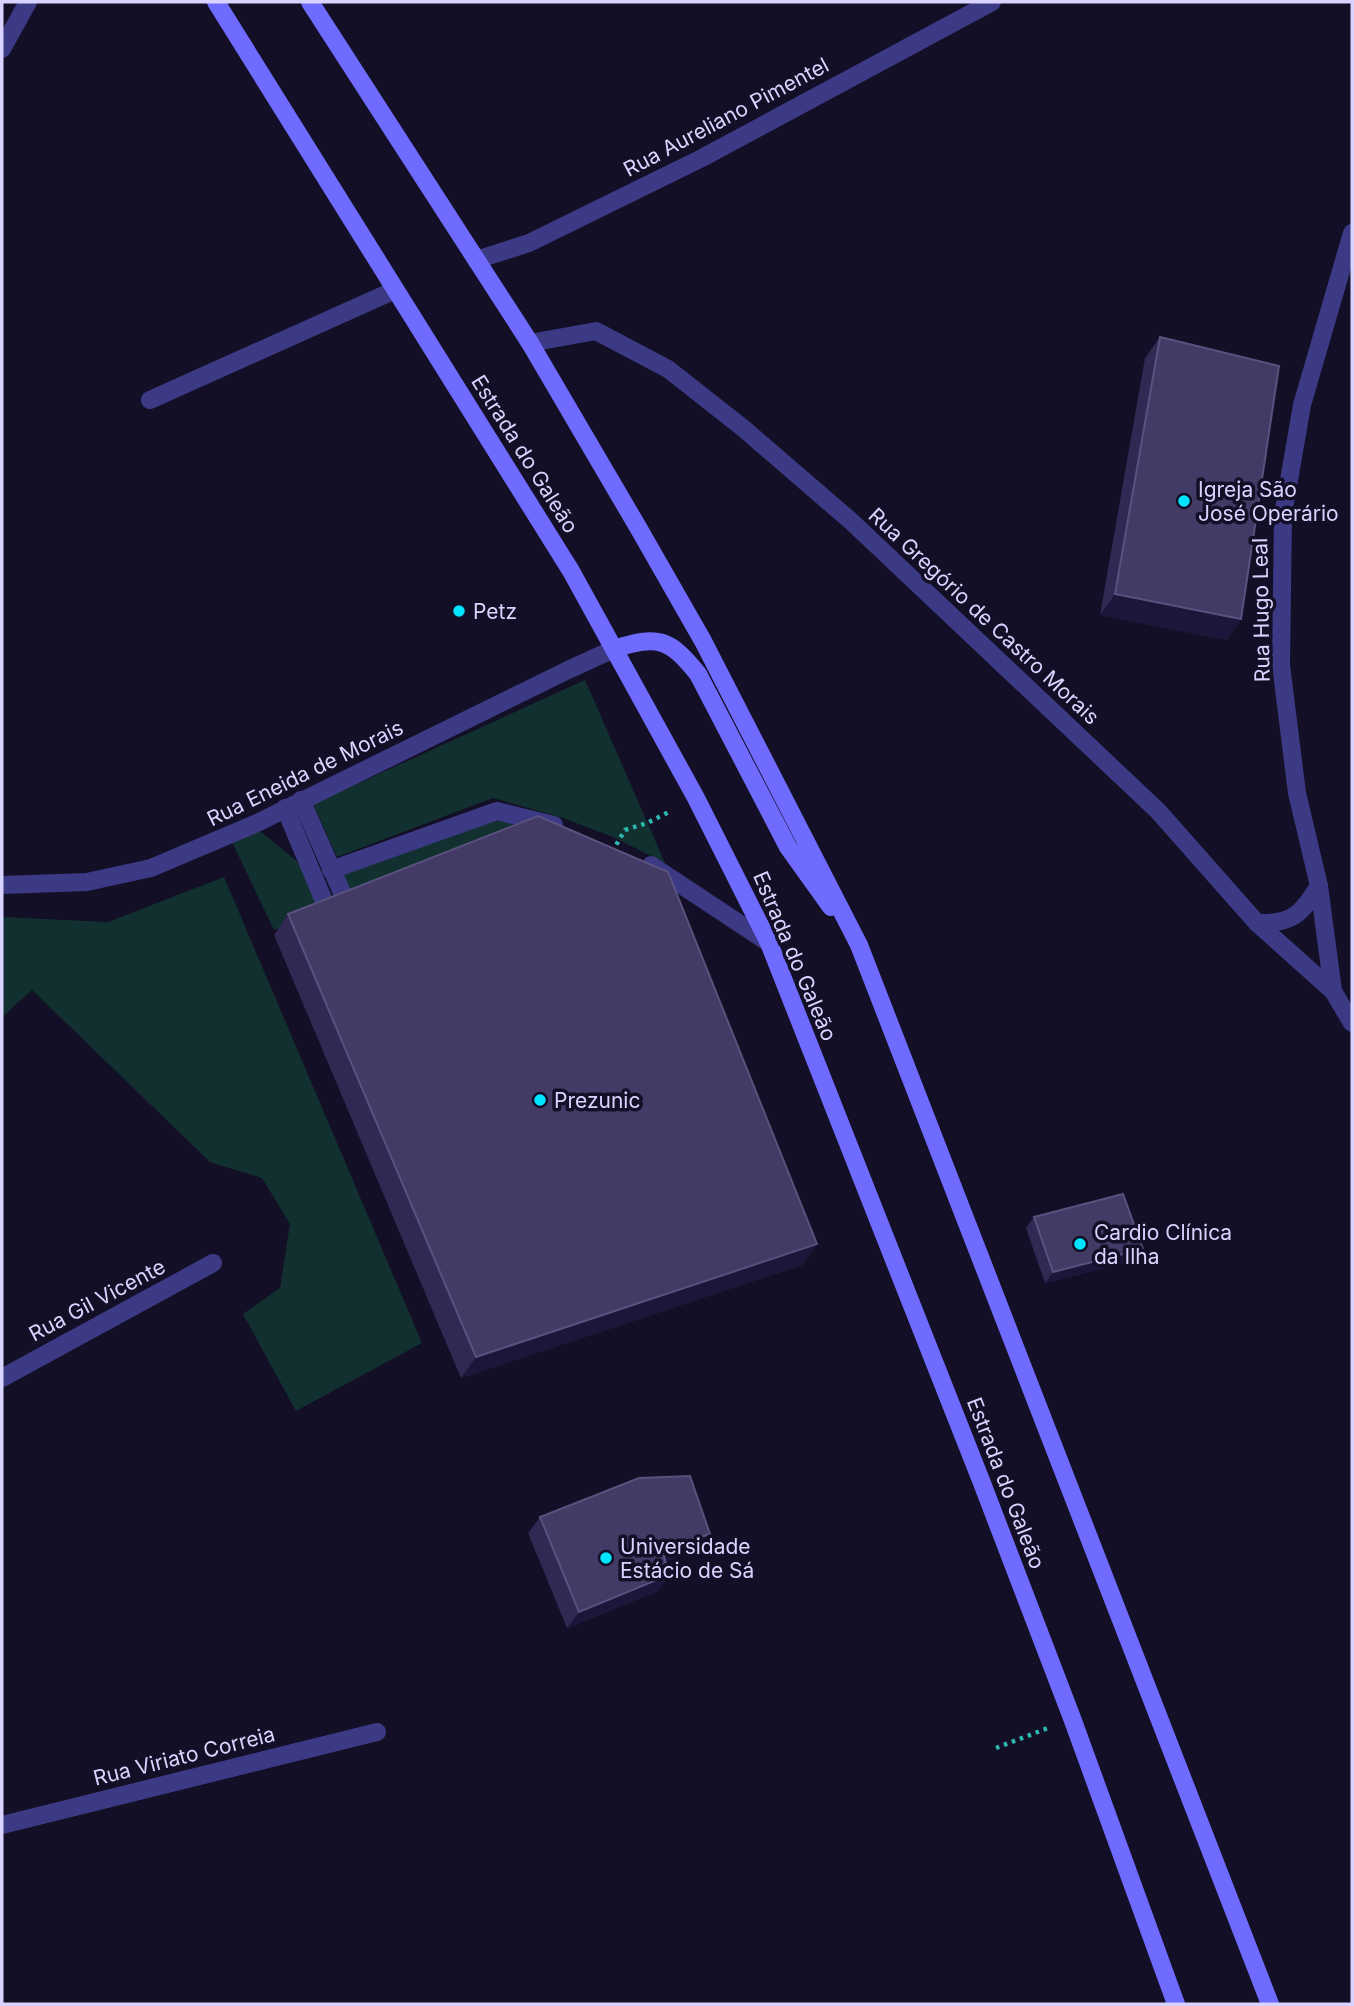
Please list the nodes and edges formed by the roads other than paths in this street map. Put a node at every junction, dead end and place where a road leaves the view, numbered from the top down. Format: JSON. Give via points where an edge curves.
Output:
{"nodes":[{"id":1,"x":28,"y":2,"type":"edge"},
{"id":2,"x":216,"y":2,"type":"edge"},
{"id":3,"x":992,"y":2,"type":"edge"},
{"id":4,"x":316,"y":5,"type":"edge"},
{"id":5,"x":2,"y":49,"type":"edge"},
{"id":6,"x":1352,"y":235,"type":"edge"},
{"id":7,"x":476,"y":260,"type":"junction"},
{"id":8,"x":396,"y":290,"type":"junction"},
{"id":9,"x":530,"y":343,"type":"junction"},
{"id":10,"x":150,"y":400,"type":"dead end"},
{"id":11,"x":614,"y":649,"type":"junction"},
{"id":12,"x":293,"y":804,"type":"junction"},
{"id":13,"x":569,"y":830,"type":"edge"},
{"id":14,"x":628,"y":859,"type":"edge"},
{"id":15,"x":331,"y":870,"type":"junction"},
{"id":16,"x":2,"y":885,"type":"edge"},
{"id":17,"x":1319,"y":887,"type":"junction"},
{"id":18,"x":348,"y":906,"type":"edge"},
{"id":19,"x":329,"y":913,"type":"edge"},
{"id":20,"x":1257,"y":923,"type":"junction"},
{"id":21,"x":769,"y":943,"type":"junction"},
{"id":22,"x":859,"y":944,"type":"junction"},
{"id":23,"x":1333,"y":991,"type":"junction"},
{"id":24,"x":1352,"y":1023,"type":"edge"},
{"id":25,"x":213,"y":1263,"type":"dead end"},
{"id":26,"x":2,"y":1378,"type":"edge"},
{"id":27,"x":377,"y":1731,"type":"dead end"},
{"id":28,"x":2,"y":1825,"type":"edge"},
{"id":29,"x":1176,"y":2004,"type":"edge"},
{"id":30,"x":1270,"y":2004,"type":"edge"}],
"edges":[{"from":1,"to":5,"type":"street"},
{"from":2,"to":8,"type":"main road","name":"Estrada do Galeão"},
{"from":3,"to":7,"type":"street","name":"Rua Aureliano Pimentel","via":[[702,158],[529,243]]},
{"from":4,"to":7,"type":"main road"},
{"from":6,"to":17,"type":"street","name":"Rua Hugo Leal","via":[[1303,405],[1283,515],[1281,665],[1297,793]]},
{"from":7,"to":9,"type":"main road"},
{"from":8,"to":10,"type":"street"},
{"from":8,"to":11,"type":"main road","name":"Estrada do Galeão","via":[[571,571]]},
{"from":9,"to":20,"type":"street","name":"Rua Gregório de Castro Morais","via":[[596,331],[668,369],[743,428],[852,522],[1148,802]]},
{"from":9,"to":22,"type":"main road","via":[[703,641]]},
{"from":11,"to":12,"type":"street","name":"Rua Eneida de Morais"},
{"from":11,"to":21,"type":"main road","name":"Estrada do Galeão"},
{"from":11,"to":22,"type":"main road","via":[[650,641],[680,652],[698,674],[788,847]]},
{"from":12,"to":15,"type":"street"},
{"from":12,"to":16,"type":"street","name":"Rua Eneida de Morais","via":[[151,868],[87,882]]},
{"from":12,"to":19,"type":"street"},
{"from":13,"to":15,"type":"street","via":[[497,811]]},
{"from":14,"to":21,"type":"street","via":[[650,865]]},
{"from":15,"to":18,"type":"street"},
{"from":17,"to":20,"type":"street","via":[[1304,910],[1290,920]]},
{"from":17,"to":23,"type":"street","name":"Rua Hugo Leal"},
{"from":20,"to":23,"type":"street","name":"Rua Gregório de Castro Morais"},
{"from":21,"to":29,"type":"main road","name":"Estrada do Galeão","via":[[982,1483]]},
{"from":22,"to":30,"type":"main road"},
{"from":23,"to":24,"type":"street","name":"Rua Gregório de Castro Morais"},
{"from":25,"to":26,"type":"street","name":"Rua Gil Vicente"},
{"from":27,"to":28,"type":"street","name":"Rua Viriato Correia"}]}
